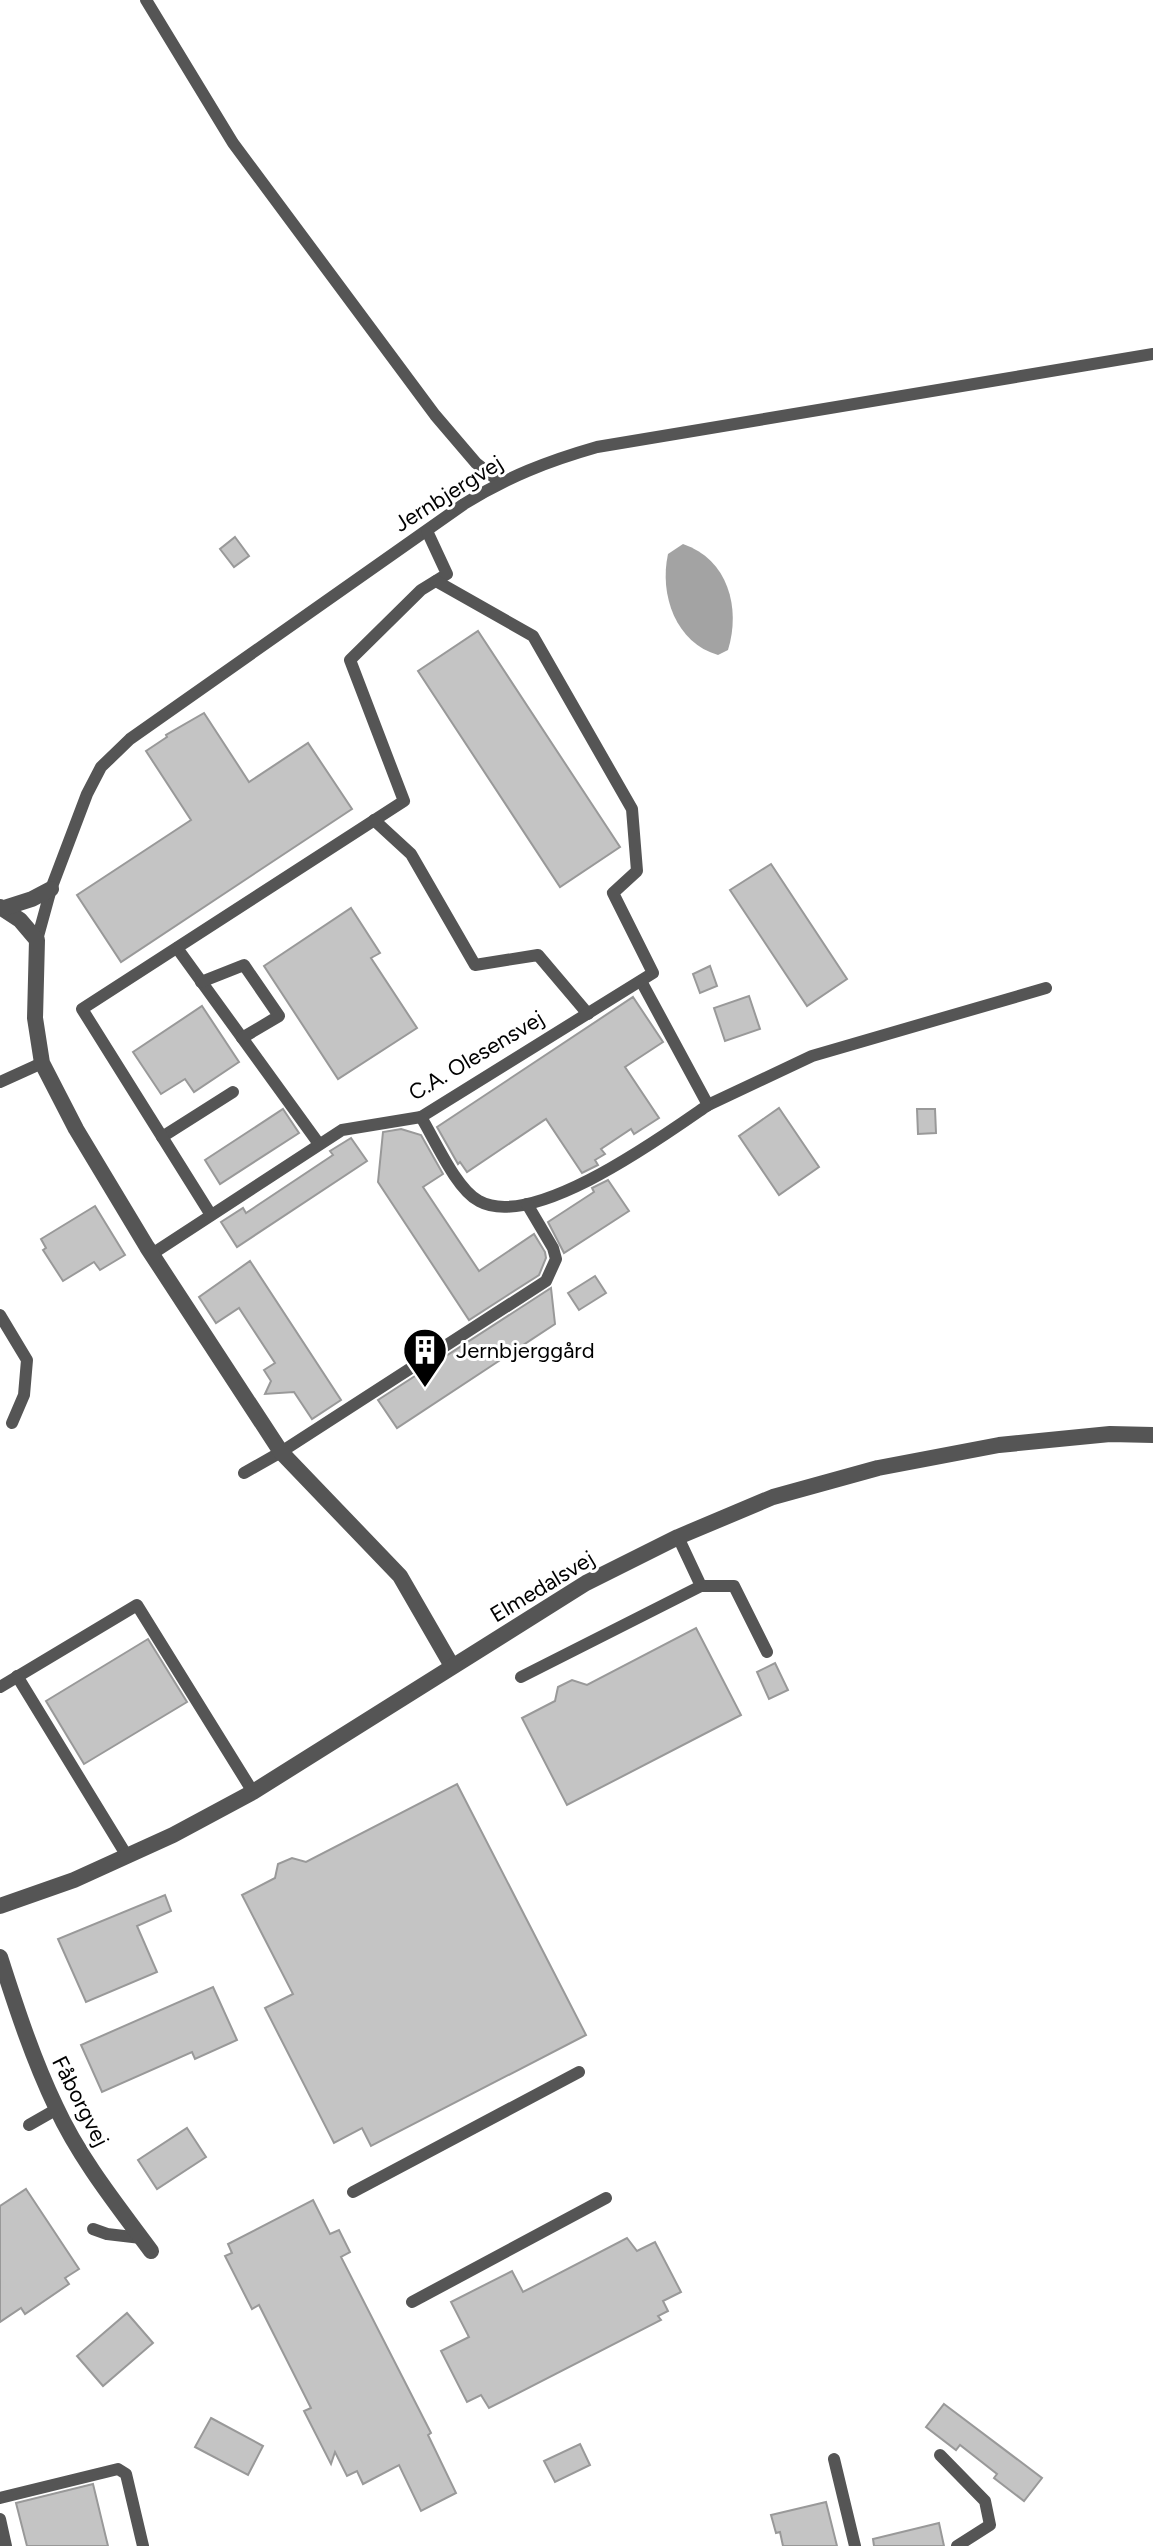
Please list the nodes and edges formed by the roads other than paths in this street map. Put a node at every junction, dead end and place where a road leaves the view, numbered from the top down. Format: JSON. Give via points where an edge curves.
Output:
{"nodes":[{"id":1,"x":146,"y":0,"type":"edge"},
{"id":2,"x":1153,"y":354,"type":"edge"},
{"id":3,"x":500,"y":482,"type":"junction"},
{"id":4,"x":427,"y":531,"type":"junction"},
{"id":5,"x":436,"y":581,"type":"junction"},
{"id":6,"x":374,"y":820,"type":"junction"},
{"id":7,"x":51,"y":889,"type":"junction"},
{"id":8,"x":2,"y":907,"type":"edge"},
{"id":9,"x":37,"y":940,"type":"junction"},
{"id":10,"x":177,"y":948,"type":"junction"},
{"id":11,"x":641,"y":981,"type":"junction"},
{"id":12,"x":201,"y":982,"type":"junction"},
{"id":13,"x":1046,"y":988,"type":"dead end"},
{"id":14,"x":588,"y":1014,"type":"junction"},
{"id":15,"x":242,"y":1038,"type":"junction"},
{"id":16,"x":42,"y":1063,"type":"junction"},
{"id":17,"x":0,"y":1082,"type":"edge"},
{"id":18,"x":233,"y":1092,"type":"dead end"},
{"id":19,"x":708,"y":1105,"type":"junction"},
{"id":20,"x":421,"y":1117,"type":"junction"},
{"id":21,"x":162,"y":1137,"type":"junction"},
{"id":22,"x":319,"y":1144,"type":"junction"},
{"id":23,"x":527,"y":1204,"type":"junction"},
{"id":24,"x":211,"y":1215,"type":"junction"},
{"id":25,"x":152,"y":1254,"type":"junction"},
{"id":26,"x":0,"y":1315,"type":"edge"},
{"id":27,"x":12,"y":1423,"type":"dead end"},
{"id":28,"x":1153,"y":1435,"type":"edge"},
{"id":29,"x":281,"y":1452,"type":"junction"},
{"id":30,"x":244,"y":1473,"type":"dead end"},
{"id":31,"x":678,"y":1537,"type":"junction"},
{"id":32,"x":701,"y":1586,"type":"junction"},
{"id":33,"x":767,"y":1652,"type":"dead end"},
{"id":34,"x":452,"y":1666,"type":"junction"},
{"id":35,"x":17,"y":1676,"type":"junction"},
{"id":36,"x":521,"y":1677,"type":"dead end"},
{"id":37,"x":0,"y":1687,"type":"edge"},
{"id":38,"x":253,"y":1792,"type":"junction"},
{"id":39,"x":127,"y":1856,"type":"junction"},
{"id":40,"x":0,"y":1906,"type":"edge"},
{"id":41,"x":0,"y":1957,"type":"edge"},
{"id":42,"x":579,"y":2072,"type":"dead end"},
{"id":43,"x":57,"y":2109,"type":"junction"},
{"id":44,"x":29,"y":2125,"type":"dead end"},
{"id":45,"x":353,"y":2192,"type":"dead end"},
{"id":46,"x":606,"y":2198,"type":"dead end"},
{"id":47,"x":93,"y":2229,"type":"dead end"},
{"id":48,"x":146,"y":2245,"type":"joint"},
{"id":49,"x":412,"y":2302,"type":"dead end"},
{"id":50,"x":940,"y":2455,"type":"dead end"},
{"id":51,"x":834,"y":2459,"type":"dead end"},
{"id":52,"x":0,"y":2498,"type":"edge"},
{"id":53,"x":0,"y":2519,"type":"edge"},
{"id":54,"x":6,"y":2546,"type":"edge"},
{"id":55,"x":143,"y":2546,"type":"edge"},
{"id":56,"x":855,"y":2546,"type":"edge"},
{"id":57,"x":957,"y":2546,"type":"edge"}],
"edges":[{"from":1,"to":3,"type":"lane","via":[[233,143],[435,415]]},
{"from":2,"to":3,"type":"lane","name":"Jernbjergvej","via":[[597,447]]},
{"from":3,"to":4,"type":"lane","name":"Jernbjergvej"},
{"from":4,"to":5,"type":"lane","via":[[447,574]]},
{"from":4,"to":7,"type":"lane","name":"Jernbjergvej","via":[[130,739],[101,767]]},
{"from":5,"to":6,"type":"lane","via":[[350,660],[404,801]]},
{"from":5,"to":11,"type":"lane","name":"C.A. Olesensvej","via":[[533,636],[632,809],[637,871],[613,893],[653,973]]},
{"from":6,"to":10,"type":"lane"},
{"from":6,"to":14,"type":"lane","via":[[411,854],[475,965],[538,955]]},
{"from":7,"to":8,"type":"street"},
{"from":7,"to":9,"type":"lane","name":"Jernbjergvej"},
{"from":8,"to":9,"type":"street"},
{"from":9,"to":16,"type":"street","via":[[35,1018]]},
{"from":10,"to":12,"type":"lane"},
{"from":10,"to":21,"type":"lane","via":[[82,1009]]},
{"from":11,"to":14,"type":"lane","name":"C.A. Olesensvej"},
{"from":11,"to":19,"type":"lane"},
{"from":12,"to":15,"type":"lane"},
{"from":12,"to":15,"type":"lane","via":[[244,965],[279,1016]]},
{"from":13,"to":19,"type":"lane","via":[[812,1056]]},
{"from":14,"to":20,"type":"lane","name":"C.A. Olesensvej"},
{"from":15,"to":22,"type":"lane"},
{"from":16,"to":17,"type":"lane"},
{"from":16,"to":25,"type":"street"},
{"from":18,"to":21,"type":"lane"},
{"from":19,"to":23,"type":"lane","via":[[592,1180]]},
{"from":20,"to":22,"type":"lane","name":"C.A. Olesensvej","via":[[342,1130]]},
{"from":20,"to":23,"type":"lane","via":[[458,1180],[478,1201],[496,1207]]},
{"from":21,"to":24,"type":"lane"},
{"from":22,"to":24,"type":"lane","name":"C.A. Olesensvej"},
{"from":23,"to":29,"type":"lane","via":[[556,1259],[546,1281]]},
{"from":24,"to":25,"type":"lane","name":"C.A. Olesensvej"},
{"from":25,"to":29,"type":"street"},
{"from":26,"to":27,"type":"lane","via":[[27,1360],[24,1395]]},
{"from":28,"to":31,"type":"street","name":"Elmedalsvej","via":[[999,1445],[878,1468],[773,1497]]},
{"from":29,"to":30,"type":"lane"},
{"from":29,"to":34,"type":"street","via":[[400,1576]]},
{"from":31,"to":32,"type":"lane"},
{"from":31,"to":34,"type":"street","name":"Elmedalsvej","via":[[586,1583]]},
{"from":32,"to":33,"type":"lane","via":[[734,1586]]},
{"from":32,"to":36,"type":"lane"},
{"from":34,"to":38,"type":"street","name":"Elmedalsvej"},
{"from":35,"to":37,"type":"lane"},
{"from":35,"to":38,"type":"lane","via":[[137,1605]]},
{"from":35,"to":39,"type":"lane"},
{"from":38,"to":39,"type":"street","name":"Elmedalsvej"},
{"from":39,"to":40,"type":"street","name":"Elmedalsvej"},
{"from":41,"to":43,"type":"street","name":"Fåborgvej"},
{"from":42,"to":45,"type":"lane"},
{"from":43,"to":44,"type":"lane"},
{"from":43,"to":48,"type":"street","name":"Fåborgvej"},
{"from":46,"to":49,"type":"lane"},
{"from":47,"to":48,"type":"lane"},
{"from":50,"to":57,"type":"lane","via":[[985,2501],[990,2525]]},
{"from":51,"to":56,"type":"lane"},
{"from":52,"to":55,"type":"lane","via":[[118,2469],[126,2474]]},
{"from":53,"to":54,"type":"lane"}]}
